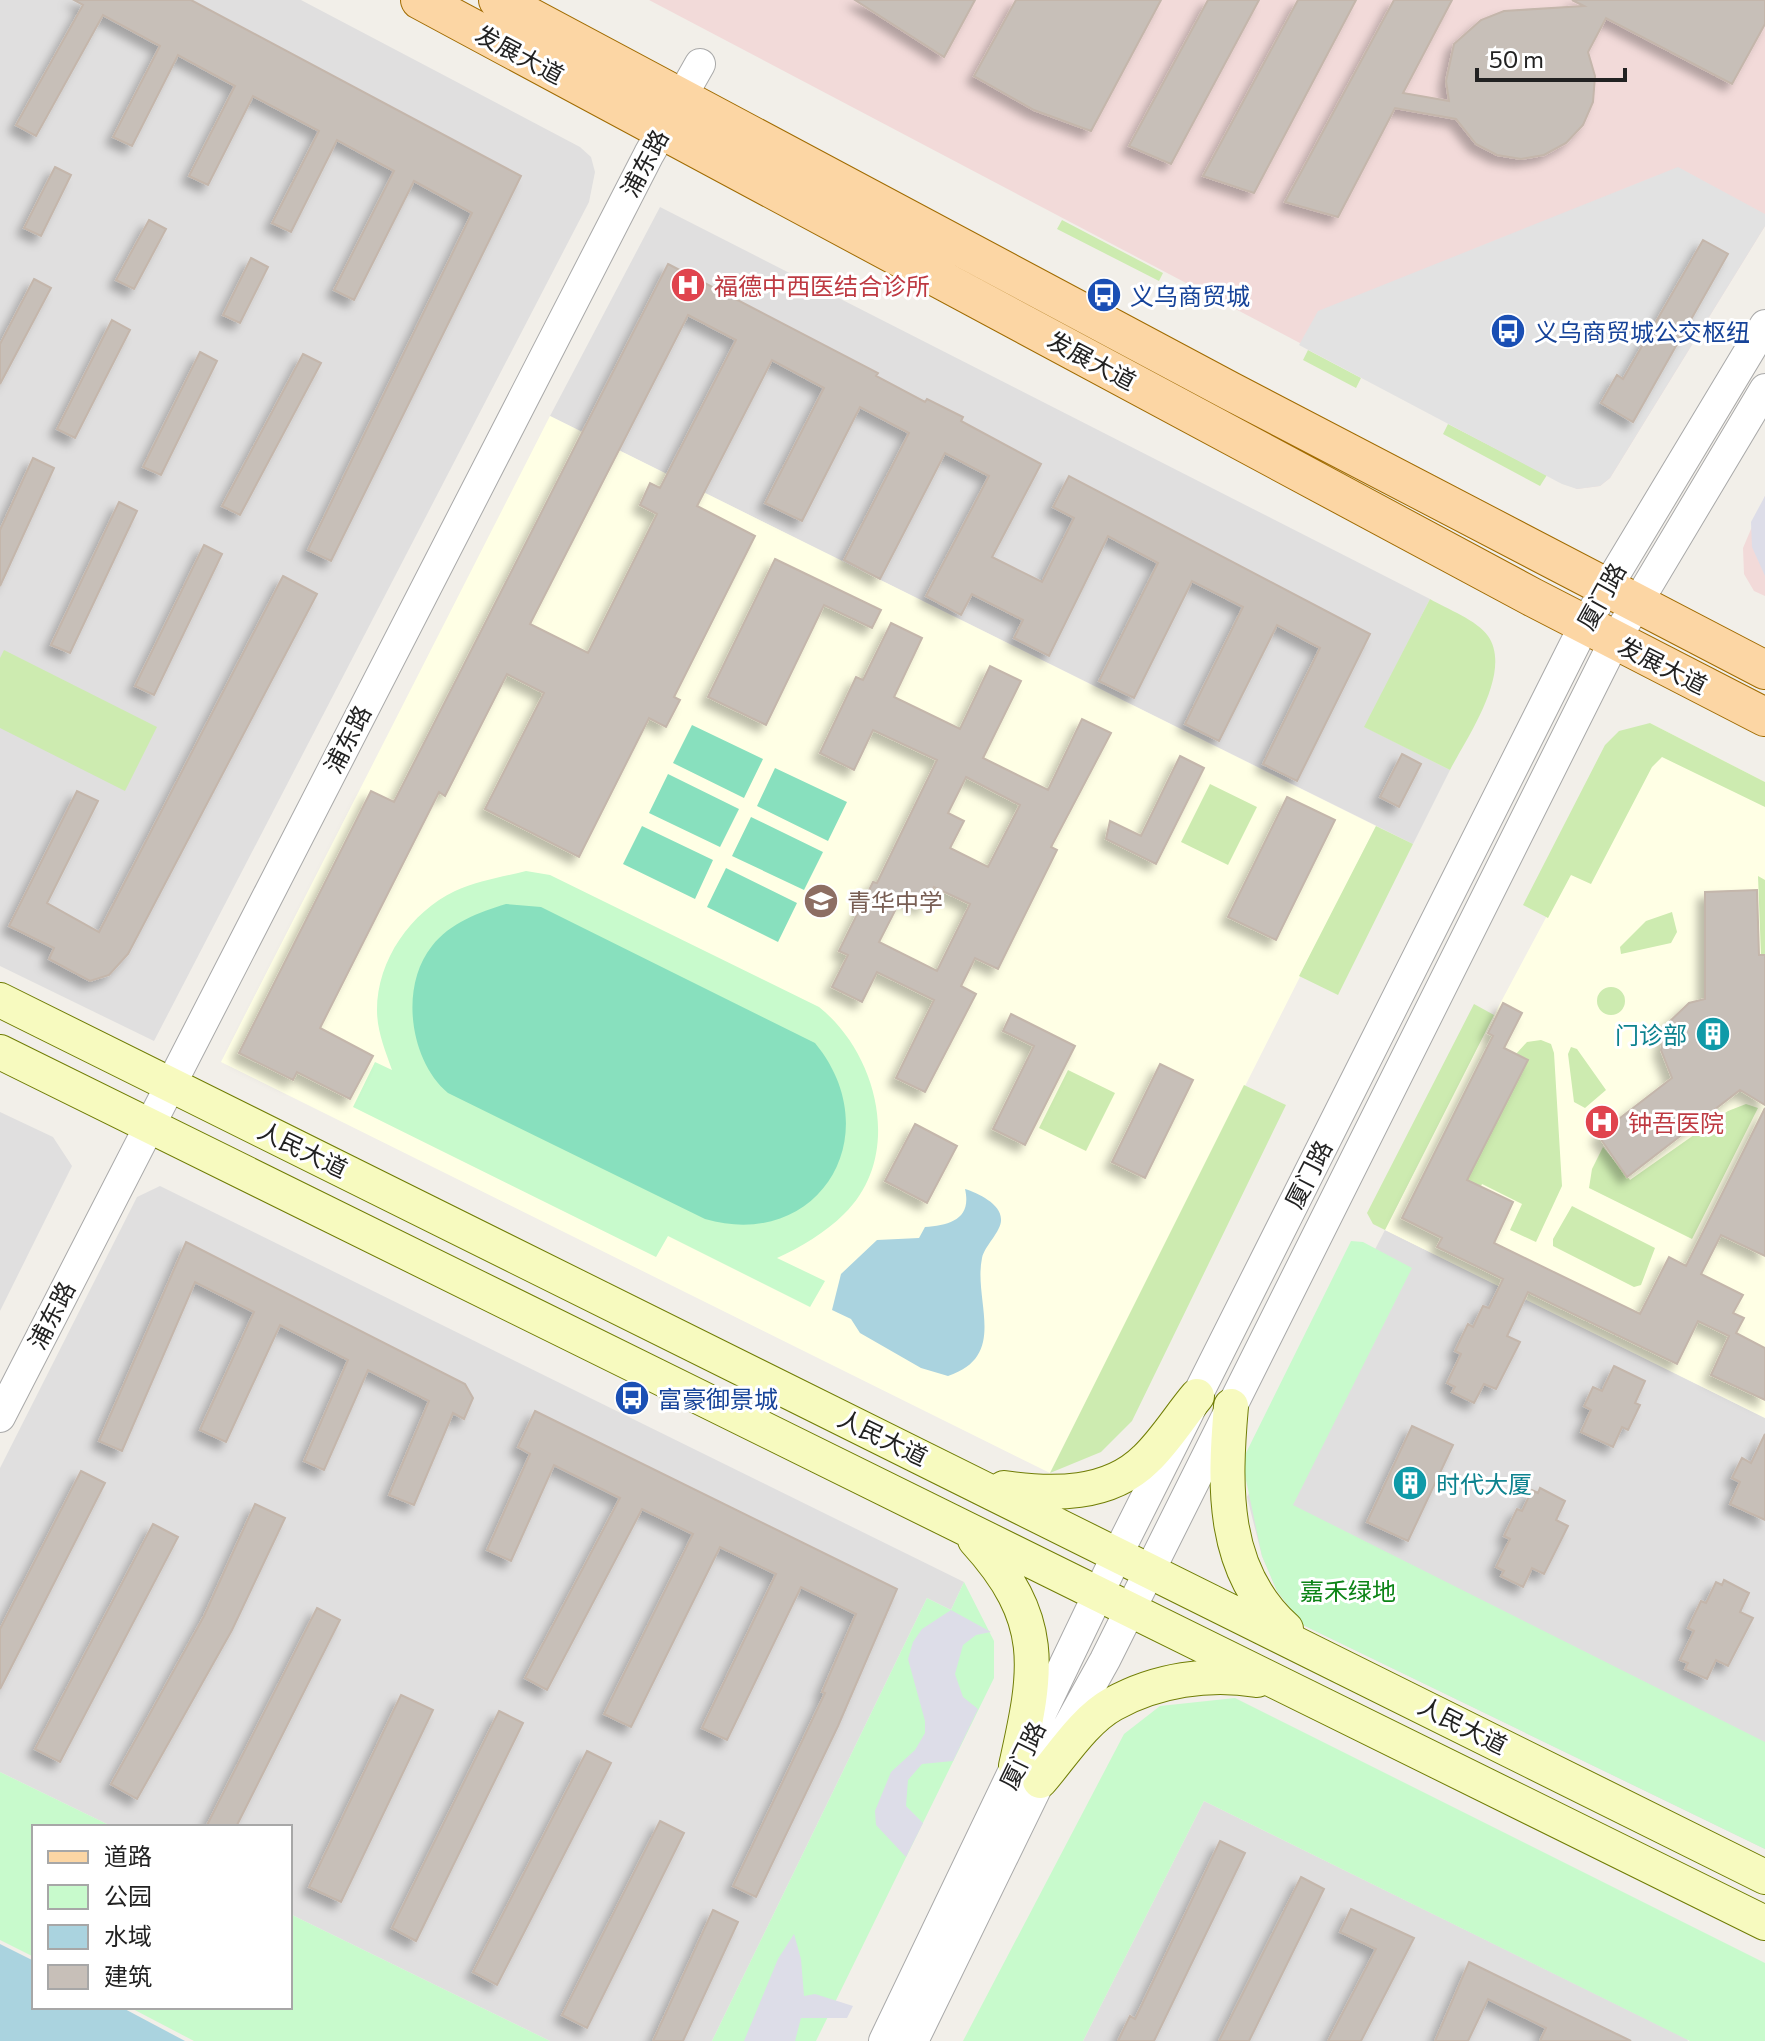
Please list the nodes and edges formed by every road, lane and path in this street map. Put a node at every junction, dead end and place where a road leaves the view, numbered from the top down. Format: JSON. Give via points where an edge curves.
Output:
{"nodes":[{"id":1,"x":420,"y":0,"type":"edge"},
{"id":2,"x":498,"y":0,"type":"edge"},
{"id":3,"x":700,"y":64,"type":"dead end"},
{"id":4,"x":671,"y":113,"type":"junction"},
{"id":5,"x":1765,"y":325,"type":"edge"},
{"id":6,"x":1765,"y":389,"type":"edge"},
{"id":7,"x":1622,"y":595,"type":"junction"},
{"id":8,"x":1600,"y":632,"type":"junction"},
{"id":9,"x":1765,"y":670,"type":"edge"},
{"id":10,"x":1765,"y":717,"type":"edge"},
{"id":11,"x":0,"y":1000,"type":"edge"},
{"id":12,"x":0,"y":1052,"type":"edge"},
{"id":13,"x":170,"y":1084,"type":"junction"},
{"id":14,"x":147,"y":1125,"type":"junction"},
{"id":15,"x":1197,"y":1396,"type":"junction"},
{"id":16,"x":1231,"y":1406,"type":"junction"},
{"id":17,"x":0,"y":1417,"type":"edge"},
{"id":18,"x":980,"y":1485,"type":"junction"},
{"id":19,"x":961,"y":1525,"type":"junction"},
{"id":20,"x":1118,"y":1553,"type":"junction"},
{"id":21,"x":1149,"y":1568,"type":"junction"},
{"id":22,"x":1099,"y":1593,"type":"junction"},
{"id":23,"x":1130,"y":1608,"type":"junction"},
{"id":24,"x":1308,"y":1647,"type":"junction"},
{"id":25,"x":1282,"y":1683,"type":"junction"},
{"id":26,"x":1028,"y":1774,"type":"junction"},
{"id":27,"x":1765,"y":1877,"type":"edge"},
{"id":28,"x":1765,"y":1923,"type":"edge"},
{"id":29,"x":884,"y":2041,"type":"edge"},
{"id":30,"x":913,"y":2041,"type":"edge"}],
"edges":[{"from":1,"to":4,"type":"main road","name":"发展大道"},
{"from":2,"to":4,"type":"main road","name":"发展大道"},
{"from":3,"to":4,"type":"street","name":"浦东路"},
{"from":4,"to":7,"type":"main road","name":"发展大道","via":[[1230,391]]},
{"from":4,"to":8,"type":"main road","name":"发展大道"},
{"from":4,"to":13,"type":"street","name":"浦东路"},
{"from":5,"to":7,"type":"street","name":"厦门路"},
{"from":6,"to":7,"type":"street","name":"厦门路"},
{"from":7,"to":8,"type":"street","name":"厦门路"},
{"from":7,"to":9,"type":"main road","name":"发展大道"},
{"from":8,"to":10,"type":"main road","name":"发展大道"},
{"from":8,"to":15,"type":"street","name":"厦门路"},
{"from":8,"to":16,"type":"street","name":"厦门路"},
{"from":11,"to":13,"type":"main road","name":"人民大道"},
{"from":12,"to":14,"type":"main road","name":"人民大道"},
{"from":13,"to":14,"type":"street","name":"浦东路"},
{"from":13,"to":18,"type":"main road","name":"人民大道"},
{"from":14,"to":17,"type":"street","name":"浦东路"},
{"from":14,"to":19,"type":"main road","name":"人民大道"},
{"from":15,"to":18,"type":"main road","via":[[1147,1459],[1126,1475],[1049,1494]]},
{"from":15,"to":20,"type":"street","name":"厦门路"},
{"from":16,"to":21,"type":"street","name":"厦门路"},
{"from":16,"to":24,"type":"main road","via":[[1226,1466],[1237,1553],[1265,1609]]},
{"from":18,"to":20,"type":"main road","name":"人民大道"},
{"from":19,"to":22,"type":"main road","name":"人民大道"},
{"from":19,"to":26,"type":"main road","via":[[1006,1574],[1021,1604],[1030,1638]]},
{"from":20,"to":21,"type":"main road","name":"人民大道"},
{"from":20,"to":22,"type":"street","name":"厦门路"},
{"from":21,"to":23,"type":"street","name":"厦门路"},
{"from":21,"to":24,"type":"main road","name":"人民大道"},
{"from":22,"to":23,"type":"main road","name":"人民大道"},
{"from":22,"to":26,"type":"street","name":"厦门路"},
{"from":23,"to":25,"type":"main road","name":"人民大道"},
{"from":23,"to":26,"type":"street","name":"厦门路"},
{"from":24,"to":27,"type":"main road","name":"人民大道"},
{"from":25,"to":26,"type":"main road","via":[[1202,1676],[1172,1683],[1111,1705]]},
{"from":25,"to":28,"type":"main road","name":"人民大道"},
{"from":26,"to":29,"type":"street","name":"厦门路"},
{"from":26,"to":30,"type":"street","name":"厦门路"}]}
